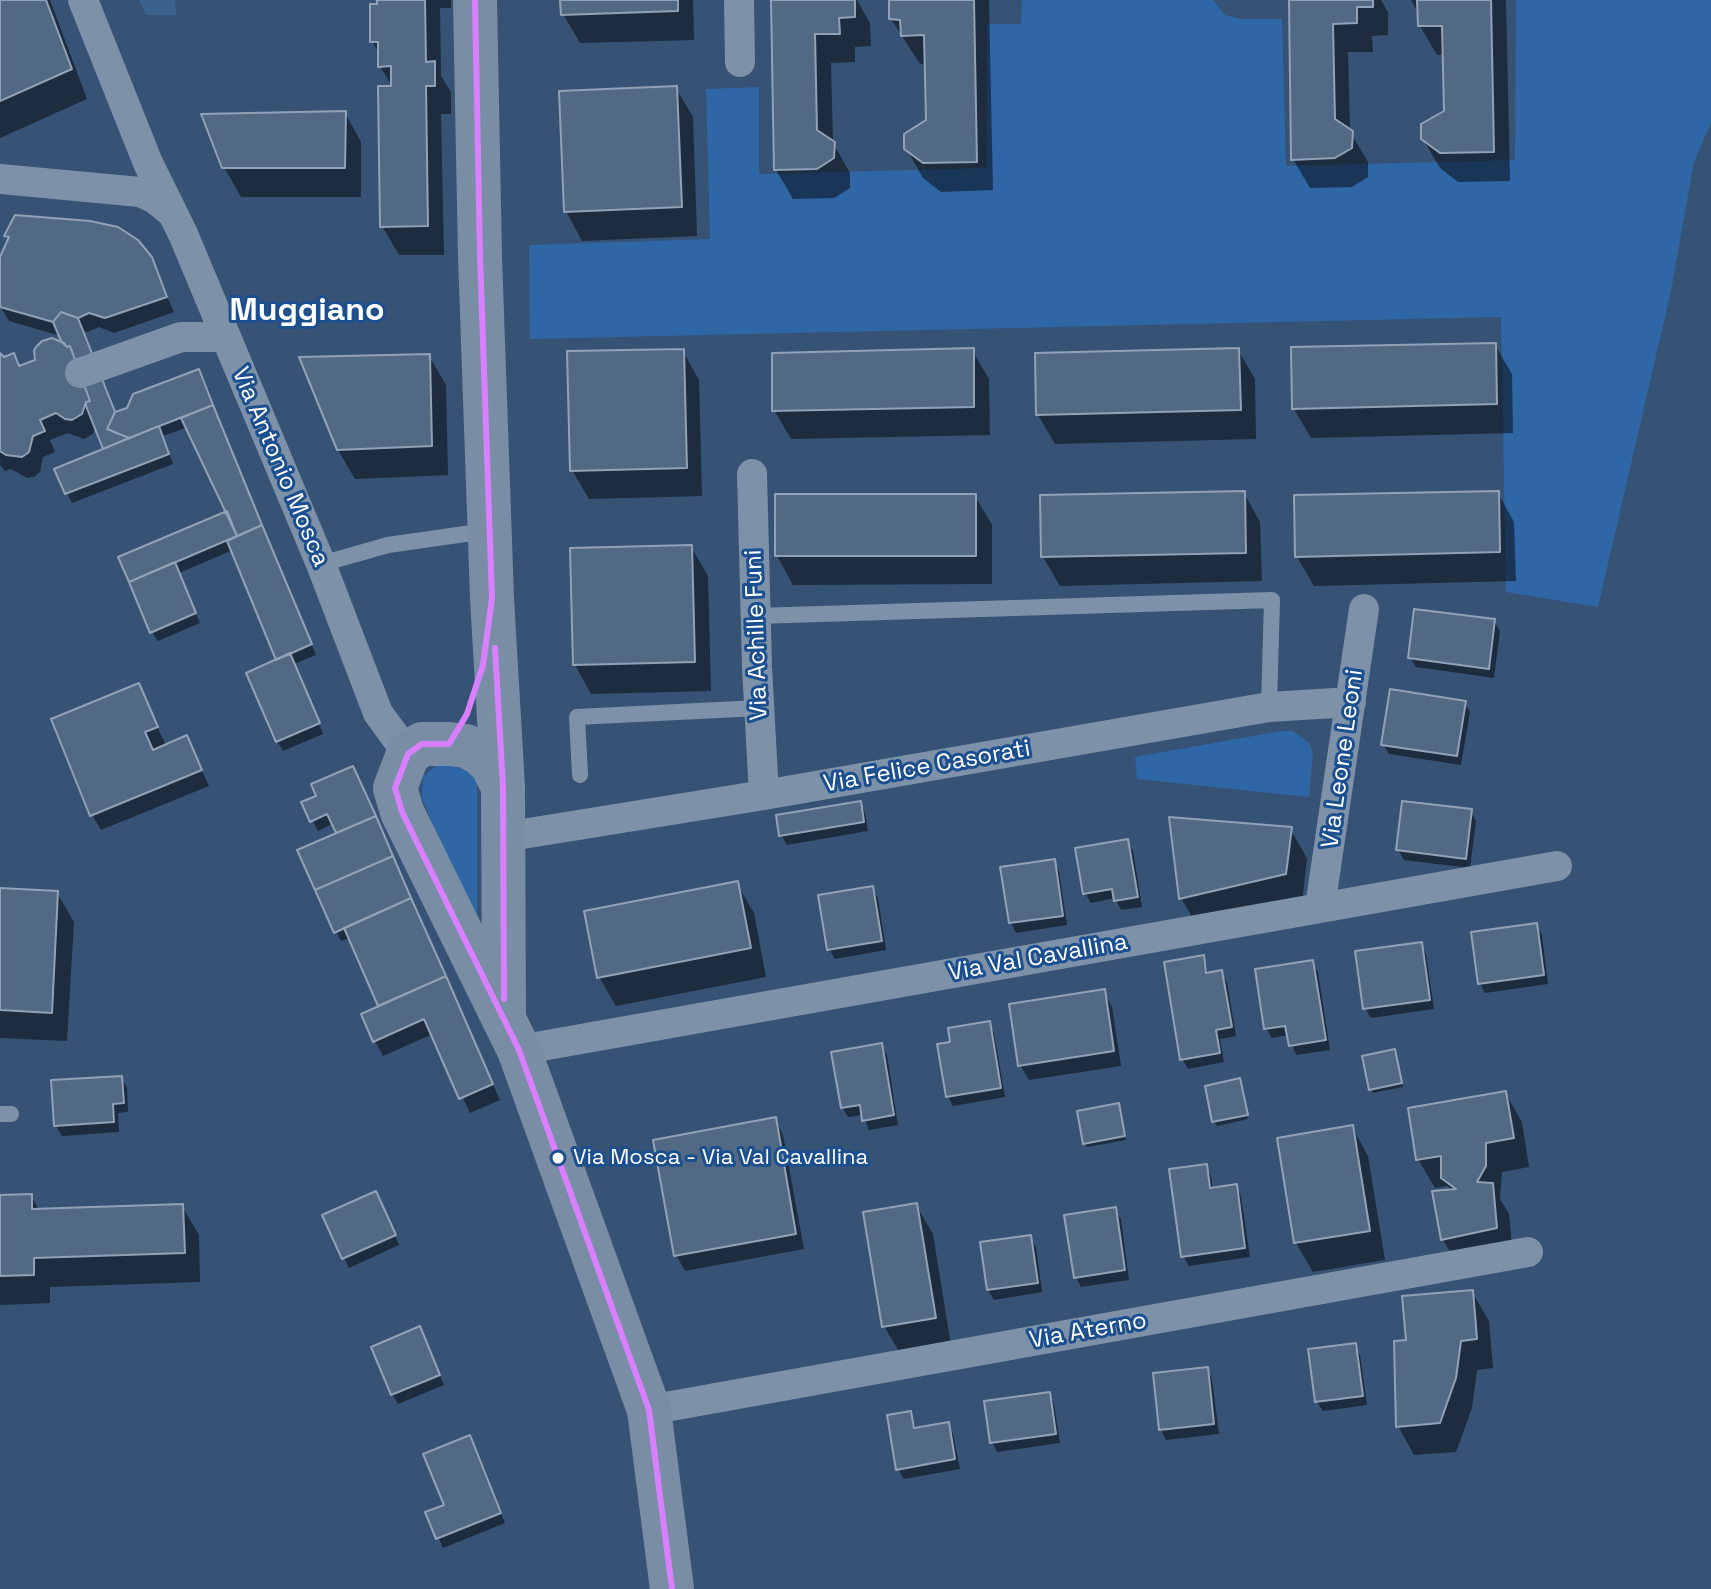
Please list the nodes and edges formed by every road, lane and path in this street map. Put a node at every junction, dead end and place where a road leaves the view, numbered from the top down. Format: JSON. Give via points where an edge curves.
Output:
{"nodes":[{"id":1,"x":83,"y":0,"type":"edge"},
{"id":2,"x":475,"y":0,"type":"edge"},
{"id":3,"x":739,"y":0,"type":"edge"},
{"id":4,"x":740,"y":62,"type":"dead end"},
{"id":5,"x":0,"y":179,"type":"edge"},
{"id":6,"x":170,"y":211,"type":"junction"},
{"id":7,"x":226,"y":337,"type":"junction"},
{"id":8,"x":80,"y":373,"type":"dead end"},
{"id":9,"x":752,"y":474,"type":"dead end"},
{"id":10,"x":492,"y":530,"type":"junction"},
{"id":11,"x":321,"y":564,"type":"junction"},
{"id":12,"x":492,"y":598,"type":"junction"},
{"id":13,"x":1364,"y":609,"type":"dead end"},
{"id":14,"x":756,"y":616,"type":"junction"},
{"id":15,"x":1351,"y":702,"type":"junction"},
{"id":16,"x":1269,"y":707,"type":"junction"},
{"id":17,"x":759,"y":708,"type":"junction"},
{"id":18,"x":429,"y":749,"type":"junction"},
{"id":19,"x":580,"y":775,"type":"dead end"},
{"id":20,"x":503,"y":787,"type":"junction"},
{"id":21,"x":764,"y":795,"type":"junction"},
{"id":22,"x":504,"y":837,"type":"junction"},
{"id":23,"x":1557,"y":866,"type":"dead end"},
{"id":24,"x":1320,"y":907,"type":"junction"},
{"id":25,"x":512,"y":1034,"type":"junction"},
{"id":26,"x":1528,"y":1252,"type":"dead end"},
{"id":27,"x":649,"y":1410,"type":"junction"},
{"id":28,"x":672,"y":1589,"type":"edge"}],
"edges":[{"from":1,"to":6,"type":"street","name":"Via Antonio Mosca"},
{"from":2,"to":10,"type":"street"},
{"from":3,"to":4,"type":"street"},
{"from":5,"to":6,"type":"street","via":[[140,192]]},
{"from":6,"to":7,"type":"street","name":"Via Antonio Mosca"},
{"from":7,"to":8,"type":"street","via":[[181,337]]},
{"from":7,"to":11,"type":"street","name":"Via Antonio Mosca"},
{"from":9,"to":14,"type":"street","name":"Via Achille Funi"},
{"from":10,"to":11,"type":"lane","via":[[388,545]]},
{"from":10,"to":12,"type":"street"},
{"from":11,"to":18,"type":"street","name":"Via Antonio Mosca","via":[[378,713]]},
{"from":12,"to":18,"type":"street","via":[[483,665],[467,714]]},
{"from":12,"to":20,"type":"street"},
{"from":13,"to":15,"type":"street","name":"Via Leone Leoni"},
{"from":14,"to":16,"type":"lane","via":[[1272,600]]},
{"from":14,"to":17,"type":"street","name":"Via Achille Funi"},
{"from":15,"to":16,"type":"street","name":"Via Felice Casorati"},
{"from":15,"to":24,"type":"street","name":"Via Leone Leoni"},
{"from":16,"to":21,"type":"street","name":"Via Felice Casorati"},
{"from":17,"to":19,"type":"lane","via":[[577,717]]},
{"from":17,"to":21,"type":"street","name":"Via Achille Funi"},
{"from":18,"to":20,"type":"street","via":[[466,746],[480,753]]},
{"from":18,"to":25,"type":"street","via":[[395,788]]},
{"from":20,"to":22,"type":"street"},
{"from":21,"to":22,"type":"street","name":"Via Felice Casorati"},
{"from":22,"to":25,"type":"street"},
{"from":23,"to":24,"type":"street","name":"Via Val Cavallina"},
{"from":24,"to":25,"type":"street","name":"Via Val Cavallina"},
{"from":25,"to":27,"type":"street"},
{"from":26,"to":27,"type":"street","name":"Via Aterno"},
{"from":27,"to":28,"type":"street"}]}
